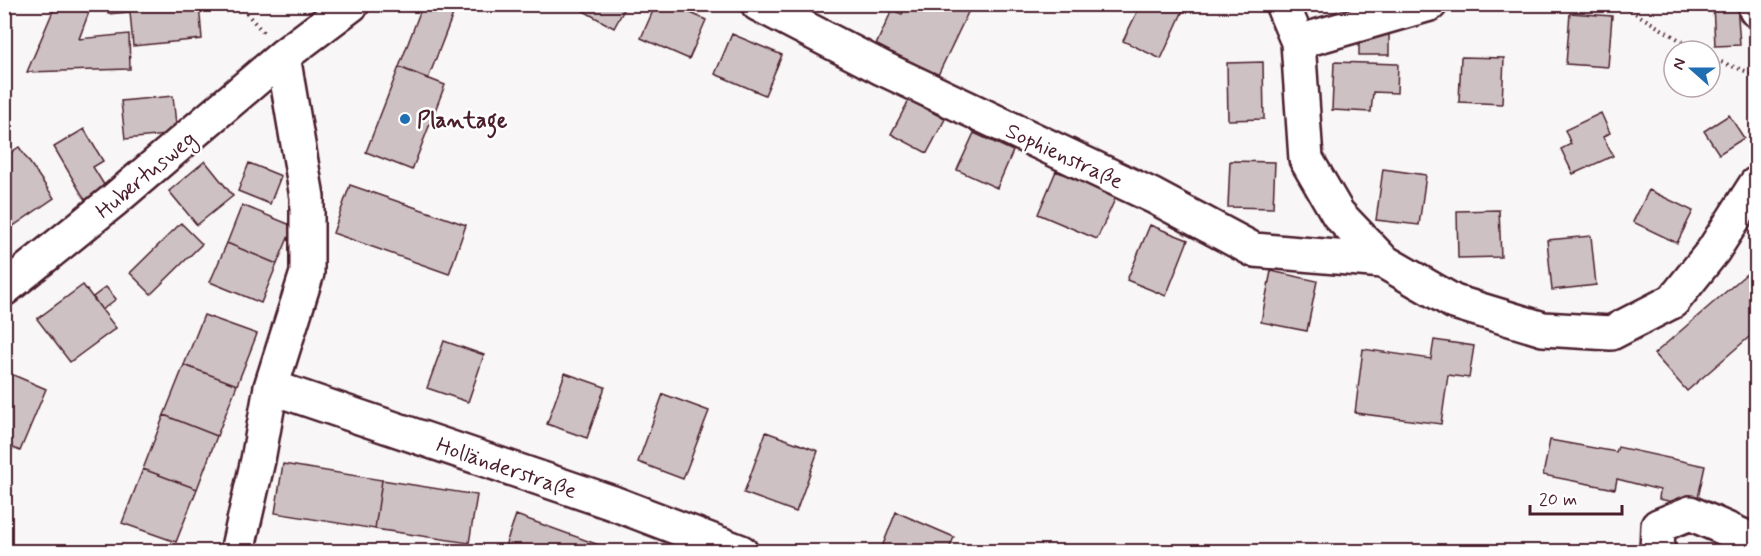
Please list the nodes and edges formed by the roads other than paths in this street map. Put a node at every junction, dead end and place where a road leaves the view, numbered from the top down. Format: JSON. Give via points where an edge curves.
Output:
{"nodes":[{"id":1,"x":352,"y":4,"type":"edge"},
{"id":2,"x":758,"y":4,"type":"edge"},
{"id":3,"x":1282,"y":4,"type":"edge"},
{"id":4,"x":1430,"y":4,"type":"edge"},
{"id":5,"x":1756,"y":4,"type":"edge"},
{"id":6,"x":1756,"y":10,"type":"edge"},
{"id":7,"x":1298,"y":42,"type":"junction"},
{"id":8,"x":277,"y":49,"type":"junction"},
{"id":9,"x":1756,"y":184,"type":"edge"},
{"id":10,"x":1383,"y":261,"type":"junction"},
{"id":11,"x":4,"y":289,"type":"edge"},
{"id":12,"x":271,"y":387,"type":"junction"},
{"id":13,"x":1756,"y":542,"type":"edge"},
{"id":14,"x":237,"y":552,"type":"edge"},
{"id":15,"x":741,"y":552,"type":"edge"},
{"id":16,"x":1657,"y":552,"type":"edge"}],
"edges":[{"from":1,"to":8,"type":"street"},
{"from":2,"to":10,"type":"street","name":"Sophienstraße","via":[[893,73],[1153,196],[1254,250]]},
{"from":3,"to":7,"type":"street"},
{"from":4,"to":7,"type":"street"},
{"from":5,"to":6,"type":"street"},
{"from":7,"to":10,"type":"street","via":[[1306,159],[1338,214]]},
{"from":8,"to":11,"type":"street","name":"Hubertusweg","via":[[122,194]]},
{"from":8,"to":12,"type":"street","via":[[307,197],[307,273]]},
{"from":9,"to":10,"type":"street","via":[[1674,302],[1611,333],[1543,329],[1454,302]]},
{"from":12,"to":14,"type":"street"},
{"from":12,"to":15,"type":"street","name":"Holländerstraße","via":[[613,503]]},
{"from":13,"to":16,"type":"street","via":[[1690,513],[1658,526]]}]}
